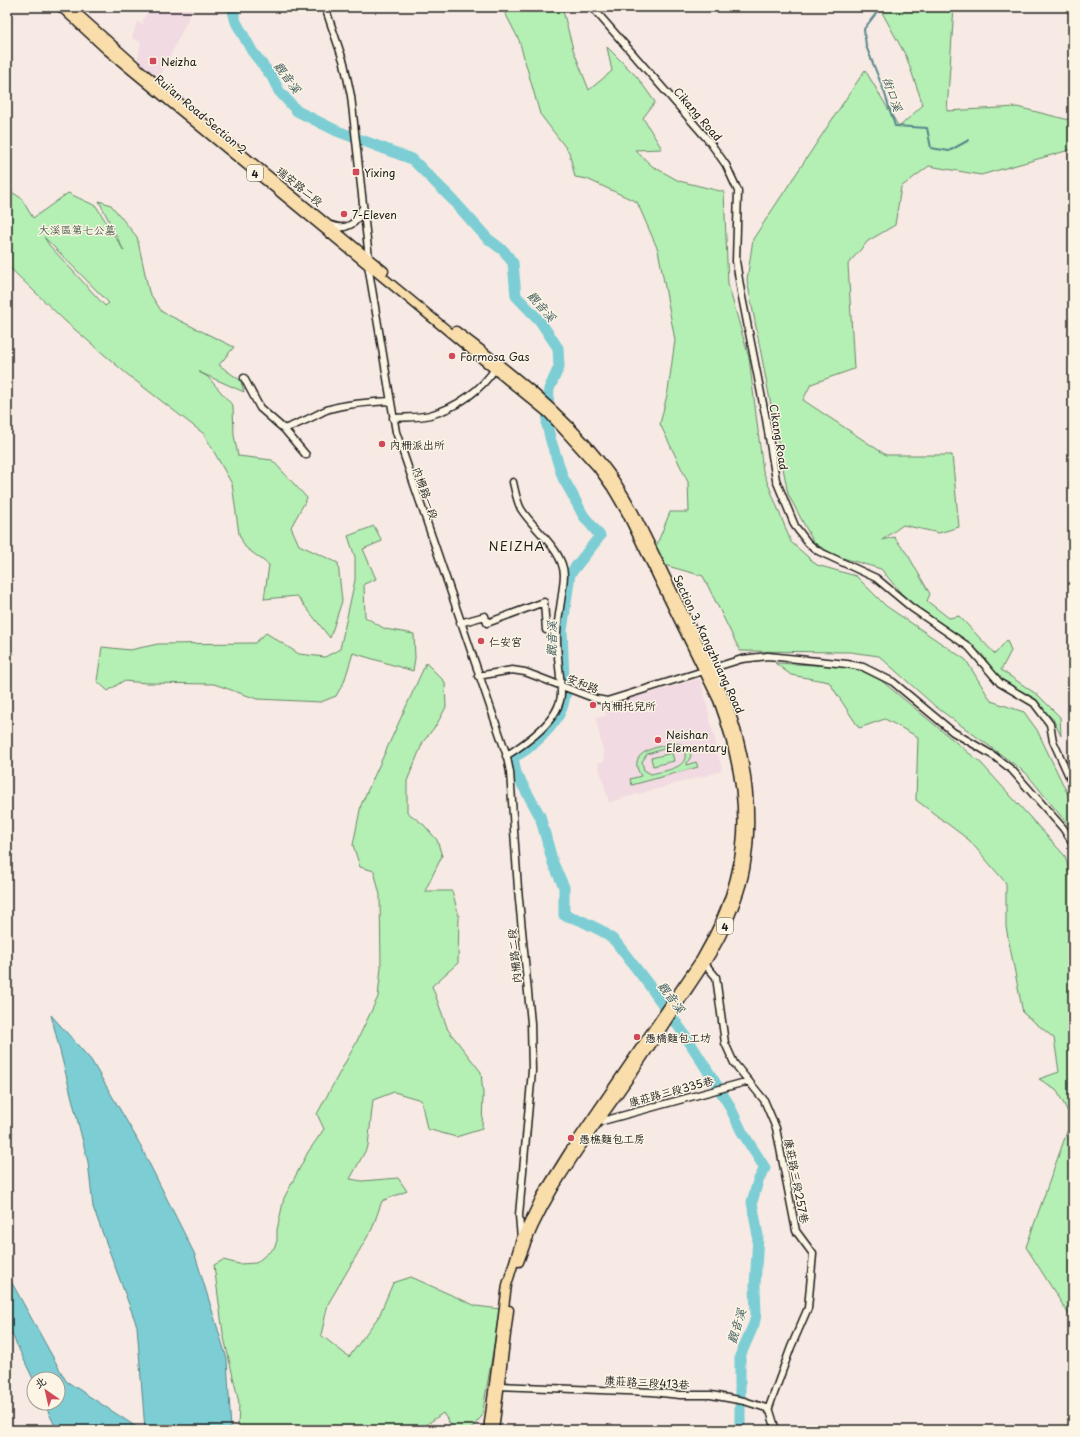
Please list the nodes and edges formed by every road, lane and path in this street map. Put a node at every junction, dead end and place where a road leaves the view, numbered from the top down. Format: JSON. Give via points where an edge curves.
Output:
{"nodes":[{"id":1,"x":61,"y":7,"type":"edge"},
{"id":2,"x":70,"y":7,"type":"edge"},
{"id":3,"x":325,"y":7,"type":"edge"},
{"id":4,"x":592,"y":7,"type":"edge"},
{"id":5,"x":144,"y":76,"type":"junction"},
{"id":6,"x":363,"y":208,"type":"junction"},
{"id":7,"x":330,"y":225,"type":"junction"},
{"id":8,"x":368,"y":262,"type":"junction"},
{"id":9,"x":496,"y":366,"type":"junction"},
{"id":10,"x":244,"y":378,"type":"dead end"},
{"id":11,"x":390,"y":401,"type":"junction"},
{"id":12,"x":393,"y":418,"type":"junction"},
{"id":13,"x":284,"y":430,"type":"junction"},
{"id":14,"x":306,"y":455,"type":"dead end"},
{"id":15,"x":513,"y":482,"type":"dead end"},
{"id":16,"x":460,"y":623,"type":"junction"},
{"id":17,"x":557,"y":633,"type":"junction"},
{"id":18,"x":707,"y":670,"type":"junction"},
{"id":19,"x":478,"y":676,"type":"junction"},
{"id":20,"x":560,"y":684,"type":"junction"},
{"id":21,"x":506,"y":756,"type":"junction"},
{"id":22,"x":1073,"y":785,"type":"edge"},
{"id":23,"x":1073,"y":843,"type":"edge"},
{"id":24,"x":705,"y":964,"type":"junction"},
{"id":25,"x":749,"y":1081,"type":"junction"},
{"id":26,"x":599,"y":1122,"type":"junction"},
{"id":27,"x":521,"y":1239,"type":"junction"},
{"id":28,"x":500,"y":1386,"type":"junction"},
{"id":29,"x":768,"y":1410,"type":"junction"},
{"id":30,"x":488,"y":1430,"type":"edge"},
{"id":31,"x":494,"y":1430,"type":"edge"},
{"id":32,"x":776,"y":1430,"type":"edge"}],
"edges":[{"from":1,"to":5,"type":"main road","name":"Rui'an Road Section 2","number":"4","via":[[107,50]]},
{"from":2,"to":5,"type":"main road","name":"Rui'an Road Section 2","number":"4"},
{"from":3,"to":6,"type":"street","via":[[344,63],[356,133]]},
{"from":4,"to":22,"type":"street","name":"Cikang Road","via":[[709,141],[732,175],[738,191],[736,261],[741,292],[776,480],[795,526],[818,551],[876,578],[912,608],[969,647],[1000,683],[1034,703],[1050,724],[1053,741]]},
{"from":5,"to":7,"type":"main road","name":"瑞安路二段","number":"4"},
{"from":5,"to":8,"type":"main road","name":"Rui'an Road Section 2","number":"4"},
{"from":6,"to":7,"type":"street","via":[[355,222],[347,227],[338,228]]},
{"from":6,"to":8,"type":"street"},
{"from":7,"to":8,"type":"main road","number":"4"},
{"from":8,"to":9,"type":"main road","name":"Section 3, Kangzhuang Road","number":"4"},
{"from":8,"to":11,"type":"street","name":"內柵路一段"},
{"from":9,"to":12,"type":"street","via":[[482,386],[458,404],[430,415]]},
{"from":9,"to":18,"type":"main road","name":"Section 3, Kangzhuang Road","number":"4","via":[[556,417],[612,488]]},
{"from":10,"to":13,"type":"street","via":[[260,408]]},
{"from":11,"to":12,"type":"street","name":"內柵路一段"},
{"from":11,"to":13,"type":"street","via":[[325,411]]},
{"from":12,"to":16,"type":"street","name":"內柵路一段"},
{"from":13,"to":14,"type":"street"},
{"from":15,"to":17,"type":"street","via":[[520,508],[553,549],[564,568],[564,587]]},
{"from":16,"to":17,"type":"street","via":[[485,616],[487,623],[544,602],[546,630]]},
{"from":16,"to":19,"type":"street","name":"內柵路一段"},
{"from":17,"to":20,"type":"street"},
{"from":18,"to":20,"type":"street","name":"安和路","via":[[607,701]]},
{"from":18,"to":23,"type":"street","name":"安和路","via":[[742,659],[768,656],[847,664],[863,667],[878,674],[893,682],[953,732],[994,756],[1012,770]]},
{"from":18,"to":24,"type":"main road","name":"Section 3, Kangzhuang Road","number":"4","via":[[724,698],[738,739],[745,774],[749,825],[745,871],[740,889],[728,921]]},
{"from":18,"to":27,"type":"main road","name":"Section 3, Kangzhuang Road","number":"4","via":[[725,720],[741,793],[742,848],[733,889],[716,934],[701,959],[576,1141],[541,1196]]},
{"from":19,"to":20,"type":"street","name":"安和路","via":[[512,670]]},
{"from":19,"to":21,"type":"street","name":"內柵路二段"},
{"from":20,"to":21,"type":"street","via":[[561,695],[557,708],[545,725]]},
{"from":21,"to":27,"type":"street","name":"內柵路二段","via":[[510,772],[531,1023],[532,1071],[519,1215]]},
{"from":24,"to":25,"type":"street","name":"康莊路三段257巷","via":[[716,977],[725,1043],[734,1062]]},
{"from":24,"to":26,"type":"main road","name":"Section 3, Kangzhuang Road","number":"4"},
{"from":25,"to":26,"type":"street","name":"康莊路三段335巷"},
{"from":25,"to":29,"type":"street","name":"康莊路三段257巷","via":[[764,1100],[776,1128],[796,1231],[813,1254],[808,1308]]},
{"from":26,"to":28,"type":"main road","name":"Section 3, Kangzhuang Road","number":"4","via":[[570,1161],[545,1202],[522,1252],[510,1300]]},
{"from":27,"to":30,"type":"main road","name":"Section 3, Kangzhuang Road","number":"4","via":[[507,1285]]},
{"from":28,"to":29,"type":"street","name":"康莊路三段413巷","via":[[652,1392],[680,1396],[711,1395],[744,1401]]},
{"from":28,"to":31,"type":"main road","name":"Section 3, Kangzhuang Road","number":"4"},
{"from":29,"to":32,"type":"street","via":[[773,1417]]}]}
